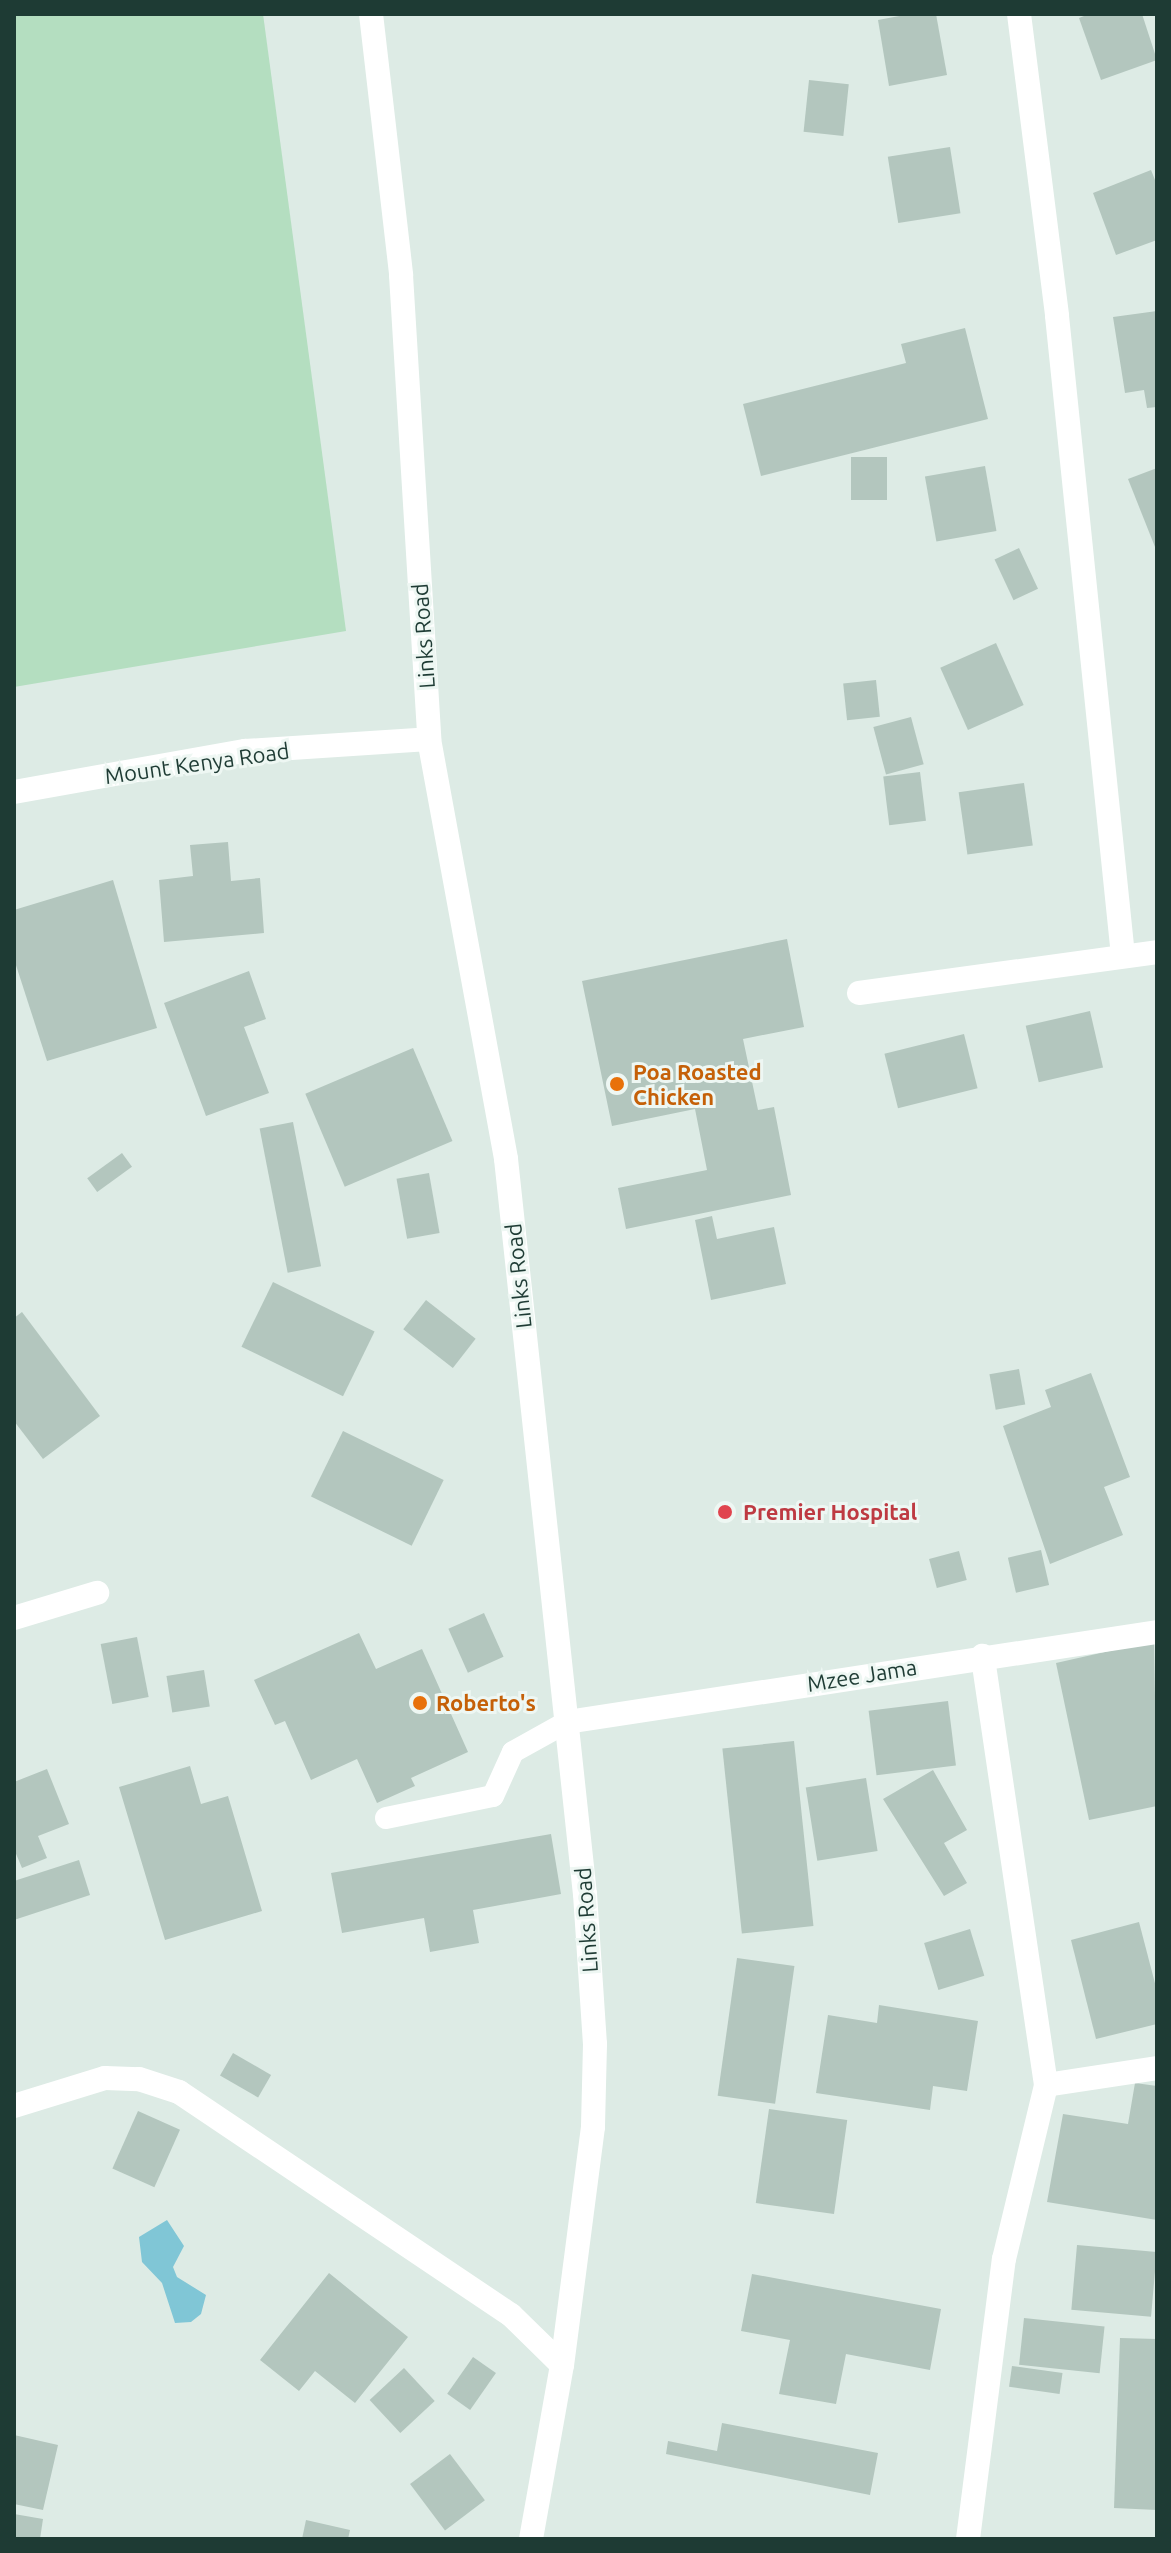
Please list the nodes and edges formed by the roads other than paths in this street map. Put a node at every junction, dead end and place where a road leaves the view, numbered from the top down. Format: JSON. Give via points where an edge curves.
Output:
{"nodes":[{"id":1,"x":371,"y":14,"type":"edge"},
{"id":2,"x":1019,"y":14,"type":"edge"},
{"id":3,"x":429,"y":739,"type":"junction"},
{"id":4,"x":14,"y":792,"type":"edge"},
{"id":5,"x":1157,"y":952,"type":"edge"},
{"id":6,"x":1123,"y":956,"type":"junction"},
{"id":7,"x":859,"y":993,"type":"dead end"},
{"id":8,"x":97,"y":1593,"type":"dead end"},
{"id":9,"x":14,"y":1618,"type":"edge"},
{"id":10,"x":1157,"y":1632,"type":"edge"},
{"id":11,"x":983,"y":1656,"type":"junction"},
{"id":12,"x":567,"y":1722,"type":"junction"},
{"id":13,"x":386,"y":1818,"type":"dead end"},
{"id":14,"x":1157,"y":2068,"type":"edge"},
{"id":15,"x":1046,"y":2085,"type":"junction"},
{"id":16,"x":14,"y":2106,"type":"edge"},
{"id":17,"x":562,"y":2365,"type":"junction"},
{"id":18,"x":531,"y":2539,"type":"edge"},
{"id":19,"x":968,"y":2539,"type":"edge"}],
"edges":[{"from":1,"to":3,"type":"street","name":"Links Road","via":[[401,275]]},
{"from":2,"to":6,"type":"street","via":[[1057,316]]},
{"from":3,"to":4,"type":"street","name":"Mount Kenya Road","via":[[245,751]]},
{"from":3,"to":12,"type":"street","name":"Links Road","via":[[506,1159]]},
{"from":5,"to":6,"type":"street"},
{"from":6,"to":7,"type":"street"},
{"from":8,"to":9,"type":"street"},
{"from":10,"to":11,"type":"street","name":"Mzee Jama"},
{"from":11,"to":12,"type":"street","name":"Mzee Jama"},
{"from":11,"to":15,"type":"street"},
{"from":12,"to":13,"type":"lane","via":[[513,1752],[493,1796]]},
{"from":12,"to":17,"type":"street","name":"Links Road","via":[[595,2044],[593,2127]]},
{"from":14,"to":15,"type":"street"},
{"from":15,"to":19,"type":"street","via":[[1004,2259]]},
{"from":16,"to":17,"type":"street","via":[[105,2078],[139,2079],[179,2092],[511,2315]]},
{"from":17,"to":18,"type":"street","name":"Links Road"}]}
